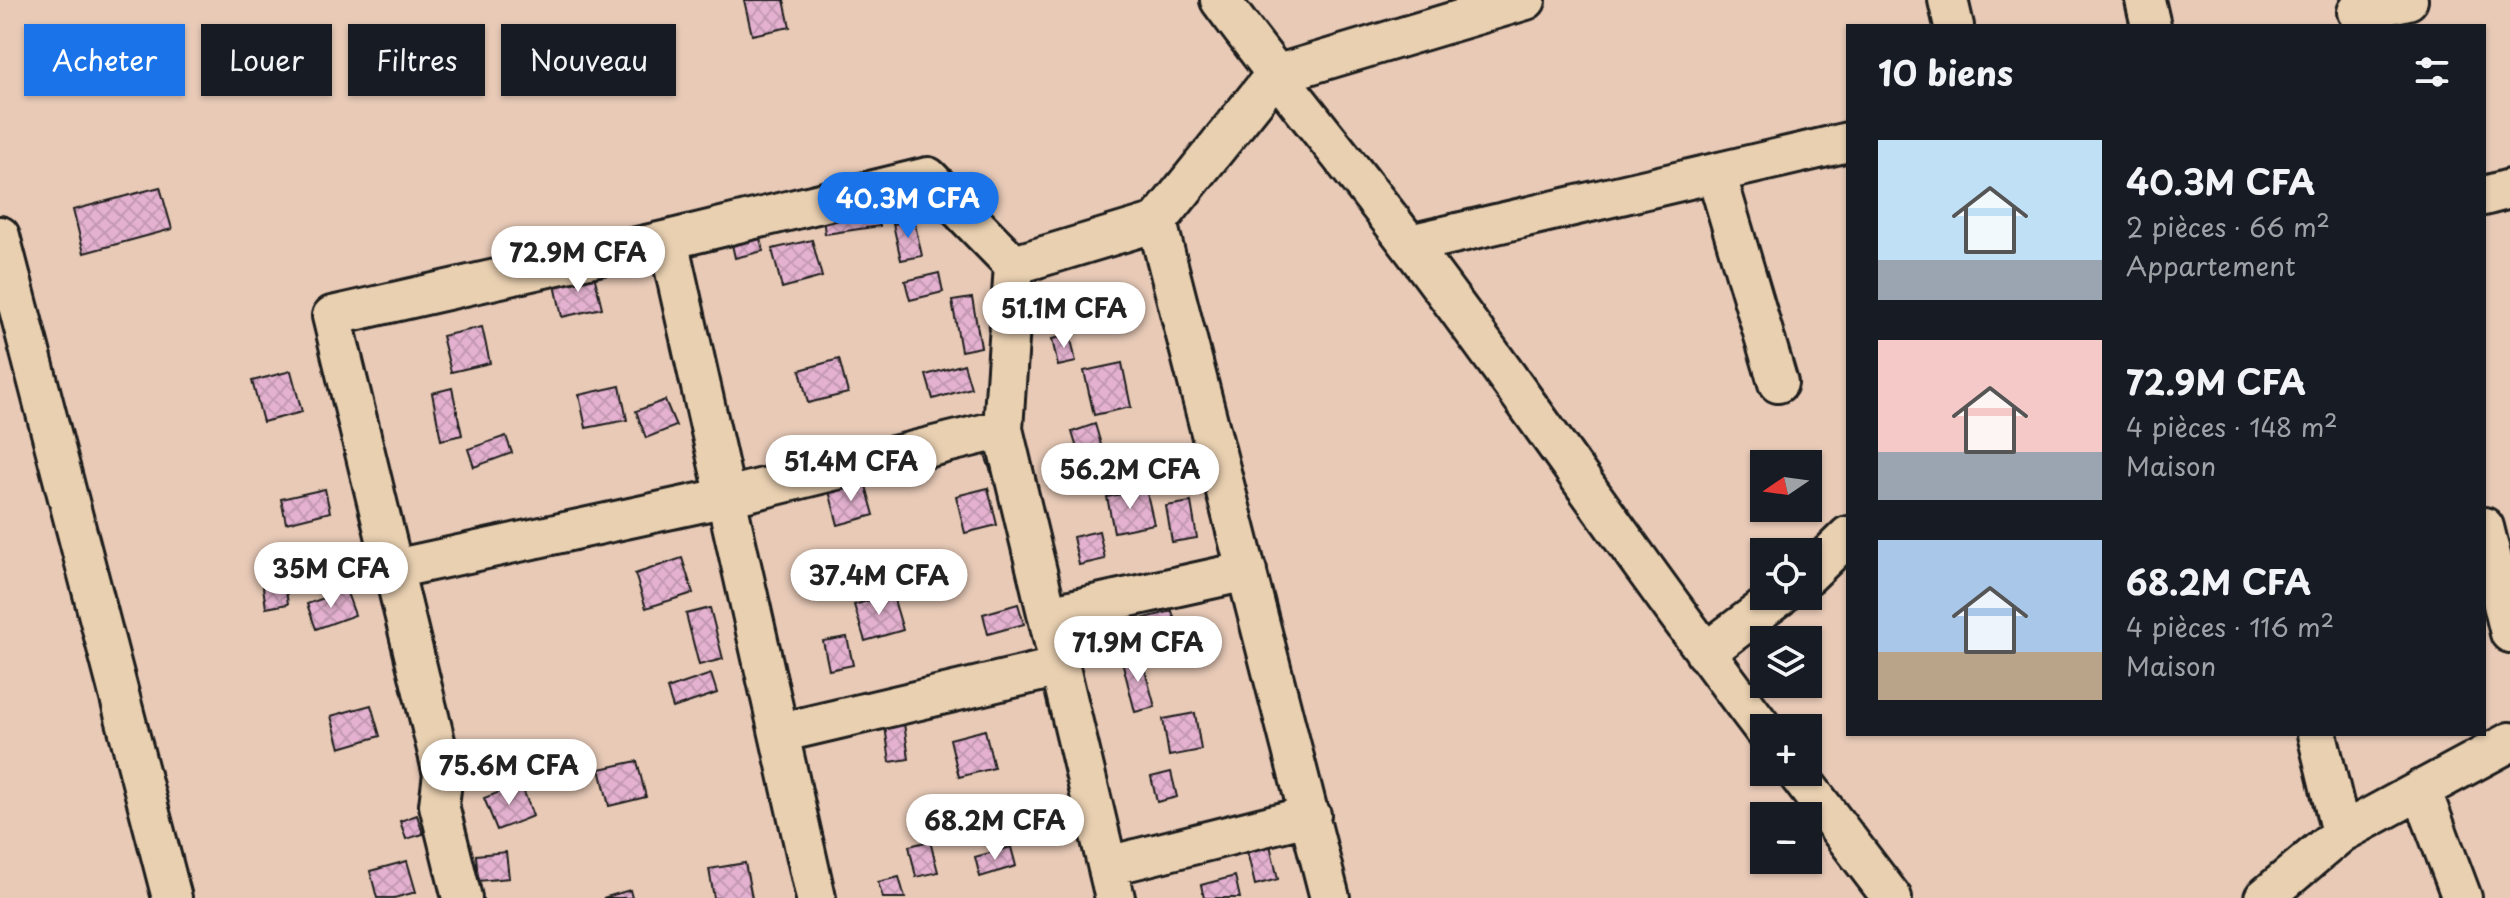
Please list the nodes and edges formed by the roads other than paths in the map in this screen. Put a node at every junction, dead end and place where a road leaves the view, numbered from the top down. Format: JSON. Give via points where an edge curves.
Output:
{"nodes":[{"id":1,"x":1220,"y":0,"type":"edge"},
{"id":2,"x":1526,"y":0,"type":"edge"},
{"id":3,"x":1948,"y":0,"type":"edge"},
{"id":4,"x":2145,"y":0,"type":"edge"},
{"id":5,"x":2408,"y":0,"type":"edge"},
{"id":6,"x":2357,"y":13,"type":"edge"},
{"id":7,"x":1954,"y":24,"type":"edge"},
{"id":8,"x":2151,"y":24,"type":"edge"},
{"id":9,"x":1275,"y":75,"type":"junction"},
{"id":10,"x":1846,"y":142,"type":"edge"},
{"id":11,"x":1716,"y":173,"type":"junction"},
{"id":12,"x":2510,"y":189,"type":"edge"},
{"id":13,"x":2486,"y":195,"type":"edge"},
{"id":14,"x":1157,"y":222,"type":"junction"},
{"id":15,"x":0,"y":236,"type":"edge"},
{"id":16,"x":668,"y":240,"type":"junction"},
{"id":17,"x":1410,"y":244,"type":"junction"},
{"id":18,"x":1014,"y":265,"type":"junction"},
{"id":19,"x":1778,"y":383,"type":"dead end"},
{"id":20,"x":1003,"y":429,"type":"junction"},
{"id":21,"x":727,"y":497,"type":"junction"},
{"id":22,"x":2486,"y":535,"type":"edge"},
{"id":23,"x":1846,"y":538,"type":"edge"},
{"id":24,"x":1822,"y":561,"type":"edge"},
{"id":25,"x":394,"y":569,"type":"junction"},
{"id":26,"x":1247,"y":571,"type":"junction"},
{"id":27,"x":1762,"y":610,"type":"edge"},
{"id":28,"x":1048,"y":615,"type":"junction"},
{"id":29,"x":2510,"y":633,"type":"edge"},
{"id":30,"x":1705,"y":653,"type":"junction"},
{"id":31,"x":1060,"y":667,"type":"junction"},
{"id":32,"x":1752,"y":714,"type":"edge"},
{"id":33,"x":779,"y":733,"type":"junction"},
{"id":34,"x":2317,"y":736,"type":"edge"},
{"id":35,"x":2510,"y":742,"type":"edge"},
{"id":36,"x":1807,"y":786,"type":"edge"},
{"id":37,"x":2421,"y":789,"type":"junction"},
{"id":38,"x":1311,"y":815,"type":"junction"},
{"id":39,"x":2341,"y":833,"type":"junction"},
{"id":40,"x":1112,"y":882,"type":"edge"},
{"id":41,"x":172,"y":898,"type":"edge"},
{"id":42,"x":462,"y":898,"type":"edge"},
{"id":43,"x":816,"y":898,"type":"edge"},
{"id":44,"x":1330,"y":898,"type":"edge"},
{"id":45,"x":1892,"y":898,"type":"edge"},
{"id":46,"x":2264,"y":898,"type":"edge"},
{"id":47,"x":2462,"y":898,"type":"edge"}],
"edges":[{"from":1,"to":9,"type":"street"},
{"from":2,"to":9,"type":"street"},
{"from":3,"to":7,"type":"street"},
{"from":4,"to":8,"type":"street"},
{"from":5,"to":6,"type":"street"},
{"from":9,"to":14,"type":"street"},
{"from":9,"to":17,"type":"street"},
{"from":10,"to":11,"type":"street"},
{"from":11,"to":17,"type":"street"},
{"from":11,"to":19,"type":"street"},
{"from":12,"to":13,"type":"street"},
{"from":14,"to":18,"type":"street"},
{"from":14,"to":26,"type":"street"},
{"from":15,"to":41,"type":"street"},
{"from":16,"to":18,"type":"street","via":[[928,177]]},
{"from":16,"to":21,"type":"street"},
{"from":16,"to":25,"type":"street","via":[[332,316]]},
{"from":17,"to":30,"type":"street"},
{"from":18,"to":20,"type":"street"},
{"from":20,"to":21,"type":"street"},
{"from":20,"to":28,"type":"street"},
{"from":21,"to":25,"type":"street"},
{"from":21,"to":33,"type":"street"},
{"from":22,"to":29,"type":"street"},
{"from":23,"to":24,"type":"street"},
{"from":25,"to":42,"type":"street","via":[[443,774],[439,805]]},
{"from":26,"to":28,"type":"street"},
{"from":26,"to":38,"type":"street"},
{"from":27,"to":30,"type":"street"},
{"from":28,"to":31,"type":"street"},
{"from":30,"to":32,"type":"street"},
{"from":31,"to":33,"type":"street"},
{"from":31,"to":40,"type":"street"},
{"from":33,"to":43,"type":"street"},
{"from":34,"to":39,"type":"street"},
{"from":35,"to":37,"type":"street"},
{"from":36,"to":45,"type":"street"},
{"from":37,"to":39,"type":"street"},
{"from":37,"to":47,"type":"street"},
{"from":38,"to":40,"type":"street"},
{"from":38,"to":44,"type":"street"},
{"from":39,"to":46,"type":"street"}]}
